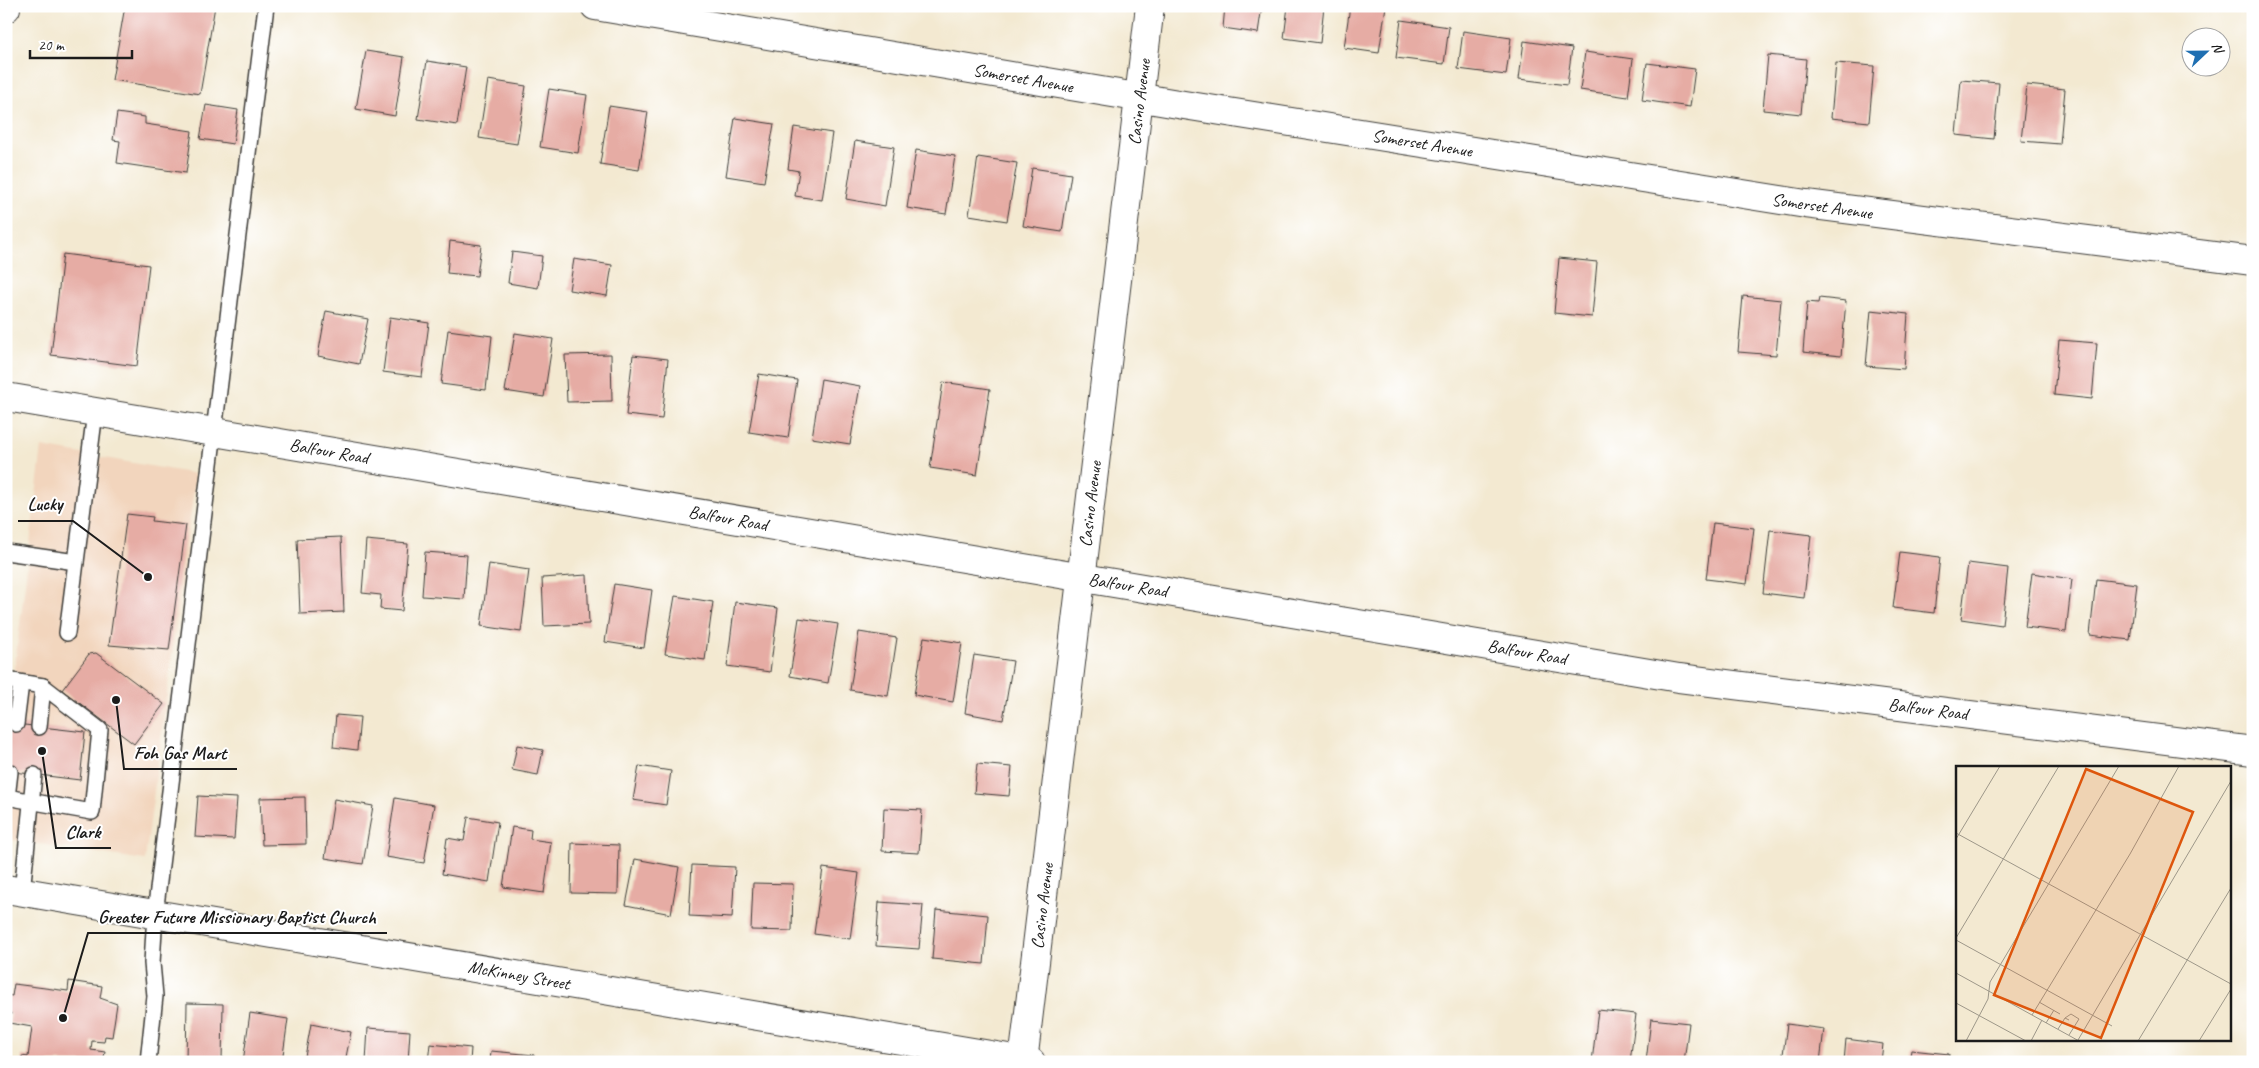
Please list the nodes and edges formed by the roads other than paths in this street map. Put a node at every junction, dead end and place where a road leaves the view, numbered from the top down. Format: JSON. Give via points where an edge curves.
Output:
{"nodes":[{"id":1,"x":266,"y":6,"type":"edge"},
{"id":2,"x":595,"y":6,"type":"edge"},
{"id":3,"x":1150,"y":6,"type":"edge"},
{"id":4,"x":1140,"y":98,"type":"junction"},
{"id":5,"x":2253,"y":261,"type":"edge"},
{"id":6,"x":6,"y":397,"type":"edge"},
{"id":7,"x":95,"y":412,"type":"junction"},
{"id":8,"x":216,"y":432,"type":"junction"},
{"id":9,"x":6,"y":552,"type":"edge"},
{"id":10,"x":76,"y":562,"type":"junction"},
{"id":11,"x":1081,"y":577,"type":"junction"},
{"id":12,"x":67,"y":633,"type":"dead end"},
{"id":13,"x":14,"y":681,"type":"edge"},
{"id":14,"x":42,"y":686,"type":"junction"},
{"id":15,"x":16,"y":724,"type":"dead end"},
{"id":16,"x":39,"y":727,"type":"dead end"},
{"id":17,"x":2253,"y":750,"type":"edge"},
{"id":18,"x":10,"y":772,"type":"dead end"},
{"id":19,"x":34,"y":775,"type":"dead end"},
{"id":20,"x":7,"y":797,"type":"edge"},
{"id":21,"x":31,"y":802,"type":"junction"},
{"id":22,"x":14,"y":890,"type":"edge"},
{"id":23,"x":155,"y":914,"type":"junction"},
{"id":24,"x":1026,"y":1061,"type":"edge"},
{"id":25,"x":148,"y":1062,"type":"edge"}],
"edges":[{"from":1,"to":8,"type":"lane"},
{"from":2,"to":4,"type":"street","name":"Somerset Avenue"},
{"from":3,"to":4,"type":"street","name":"Casino Avenue"},
{"from":4,"to":5,"type":"street","name":"Somerset Avenue","via":[[1806,204]]},
{"from":4,"to":11,"type":"street","name":"Casino Avenue"},
{"from":6,"to":7,"type":"street","name":"Balfour Road"},
{"from":7,"to":8,"type":"street","name":"Balfour Road"},
{"from":7,"to":10,"type":"lane"},
{"from":8,"to":11,"type":"street","name":"Balfour Road"},
{"from":8,"to":23,"type":"lane"},
{"from":9,"to":10,"type":"lane"},
{"from":10,"to":12,"type":"lane"},
{"from":11,"to":17,"type":"street","name":"Balfour Road","via":[[1679,678]]},
{"from":11,"to":24,"type":"street","name":"Casino Avenue"},
{"from":13,"to":14,"type":"lane"},
{"from":13,"to":15,"type":"lane"},
{"from":14,"to":16,"type":"lane"},
{"from":14,"to":21,"type":"lane","via":[[100,730],[92,812]]},
{"from":18,"to":20,"type":"lane"},
{"from":19,"to":21,"type":"lane"},
{"from":20,"to":21,"type":"lane"},
{"from":21,"to":22,"type":"lane"},
{"from":22,"to":23,"type":"street","name":"McKinney Street"},
{"from":23,"to":24,"type":"street","name":"McKinney Street"},
{"from":23,"to":25,"type":"lane","via":[[152,963],[155,996]]}]}
